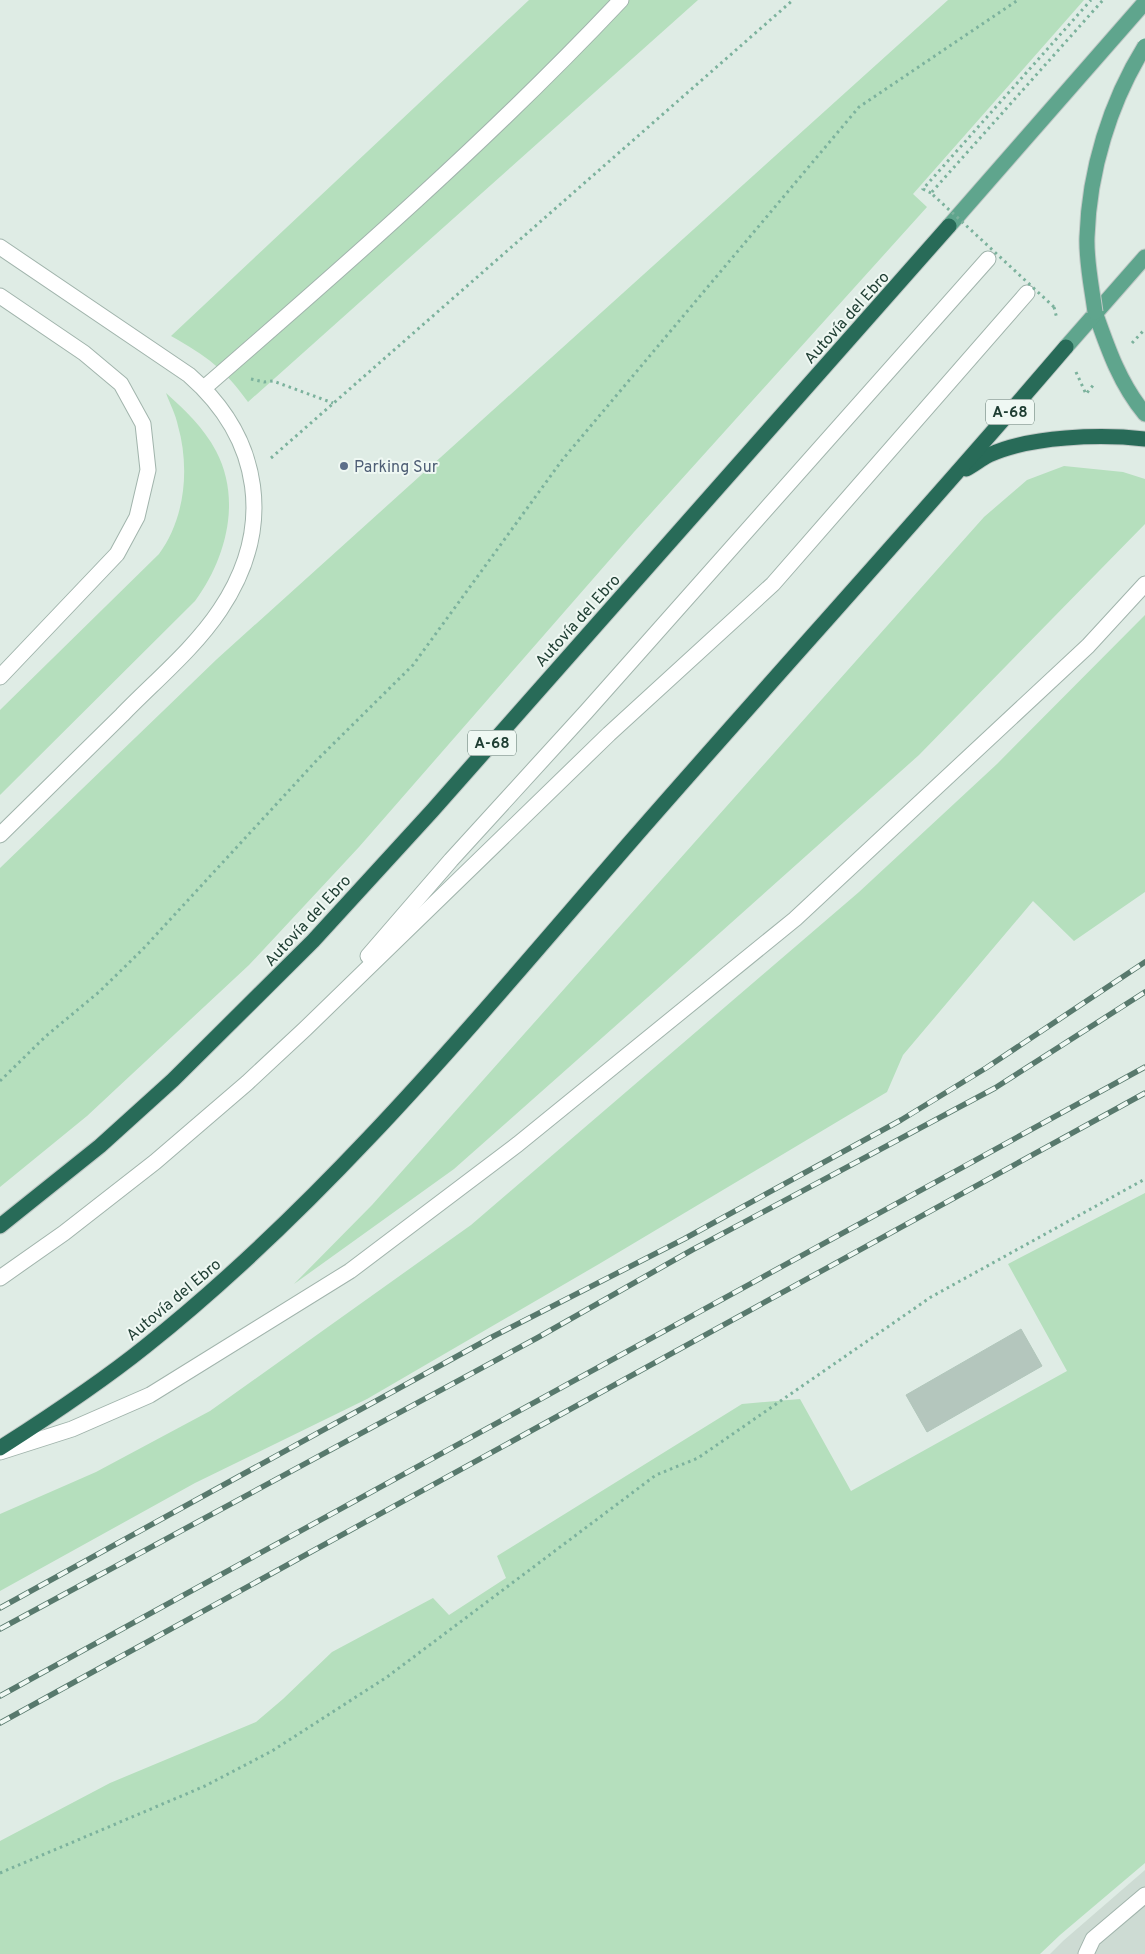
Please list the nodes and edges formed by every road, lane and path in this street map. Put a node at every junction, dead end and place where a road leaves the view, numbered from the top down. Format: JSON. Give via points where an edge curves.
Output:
{"nodes":[{"id":1,"x":621,"y":0,"type":"edge"},
{"id":2,"x":793,"y":0,"type":"edge"},
{"id":3,"x":1018,"y":0,"type":"edge"},
{"id":4,"x":1091,"y":0,"type":"edge"},
{"id":5,"x":1103,"y":0,"type":"edge"},
{"id":6,"x":1145,"y":2,"type":"edge"},
{"id":7,"x":1145,"y":46,"type":"edge"},
{"id":8,"x":931,"y":193,"type":"junction"},
{"id":9,"x":952,"y":222,"type":"junction"},
{"id":10,"x":0,"y":247,"type":"edge"},
{"id":11,"x":1145,"y":257,"type":"edge"},
{"id":12,"x":988,"y":259,"type":"dead end"},
{"id":13,"x":1027,"y":293,"type":"dead end"},
{"id":14,"x":0,"y":296,"type":"edge"},
{"id":15,"x":1054,"y":307,"type":"dead end"},
{"id":16,"x":1095,"y":312,"type":"junction"},
{"id":17,"x":1066,"y":347,"type":"joint"},
{"id":18,"x":225,"y":370,"type":"junction"},
{"id":19,"x":204,"y":388,"type":"junction"},
{"id":20,"x":334,"y":403,"type":"junction"},
{"id":21,"x":1145,"y":414,"type":"edge"},
{"id":22,"x":1145,"y":439,"type":"edge"},
{"id":23,"x":252,"y":475,"type":"junction"},
{"id":24,"x":954,"y":477,"type":"junction"},
{"id":25,"x":1145,"y":584,"type":"edge"},
{"id":26,"x":0,"y":677,"type":"edge"},
{"id":27,"x":0,"y":835,"type":"edge"},
{"id":28,"x":305,"y":1029,"type":"junction"},
{"id":29,"x":0,"y":1081,"type":"edge"},
{"id":30,"x":1145,"y":1179,"type":"edge"},
{"id":31,"x":0,"y":1226,"type":"edge"},
{"id":32,"x":0,"y":1278,"type":"edge"},
{"id":33,"x":0,"y":1448,"type":"edge"},
{"id":34,"x":0,"y":1452,"type":"edge"},
{"id":35,"x":0,"y":1873,"type":"edge"},
{"id":36,"x":1145,"y":1895,"type":"edge"},
{"id":37,"x":1093,"y":1939,"type":"junction"},
{"id":38,"x":1079,"y":1954,"type":"edge"},
{"id":39,"x":1086,"y":1954,"type":"edge"}],
"edges":[{"from":1,"to":18,"type":"street","via":[[522,100]]},
{"from":2,"to":20,"type":"path"},
{"from":3,"to":29,"type":"path","via":[[860,107],[563,459],[413,665],[317,760],[143,950]]},
{"from":4,"to":8,"type":"path","via":[[923,189]]},
{"from":5,"to":8,"type":"path","bridge":true},
{"from":6,"to":9,"type":"main road","name":"Autovía del Ebro"},
{"from":7,"to":16,"type":"main road","bridge":true,"via":[[1115,106],[1098,156],[1087,239]]},
{"from":8,"to":9,"type":"path","bridge":true},
{"from":9,"to":15,"type":"path","bridge":true},
{"from":9,"to":31,"type":"highway","name":"Autovía del Ebro","number":"A-68","via":[[432,811],[313,941],[173,1080],[100,1146]]},
{"from":10,"to":19,"type":"street"},
{"from":11,"to":16,"type":"main road","name":"Autovía del Ebro"},
{"from":12,"to":28,"type":"street","via":[[451,860]]},
{"from":13,"to":28,"type":"street","via":[[773,584],[609,734]]},
{"from":14,"to":26,"type":"street","via":[[84,353],[121,384],[143,424],[148,470],[138,517],[117,554]]},
{"from":16,"to":17,"type":"main road","name":"Autovía del Ebro"},
{"from":16,"to":21,"type":"main road","via":[[1113,363],[1132,399]]},
{"from":17,"to":24,"type":"highway","name":"Autovía del Ebro","number":"A-68"},
{"from":18,"to":19,"type":"street"},
{"from":18,"to":20,"type":"path","via":[[255,381],[273,381]]},
{"from":19,"to":23,"type":"street","via":[[230,420]]},
{"from":20,"to":23,"type":"path"},
{"from":22,"to":24,"type":"highway","via":[[1119,436],[1068,438],[1016,446],[990,455]]},
{"from":23,"to":27,"type":"street","via":[[255,496],[249,545],[240,573],[220,610],[192,645]]},
{"from":24,"to":33,"type":"highway","name":"Autovía del Ebro","number":"A-68","via":[[744,711],[437,1063],[315,1192],[232,1272],[146,1346],[55,1413]]},
{"from":25,"to":34,"type":"street","via":[[1088,646],[795,919],[503,1155],[350,1271],[150,1395],[72,1429]]},
{"from":28,"to":32,"type":"street","via":[[155,1162],[64,1234]]},
{"from":30,"to":35,"type":"path","via":[[931,1296],[698,1458],[656,1475],[387,1677],[272,1751],[205,1786]]},
{"from":36,"to":37,"type":"street"},
{"from":37,"to":38,"type":"street"},
{"from":37,"to":39,"type":"street"}]}
